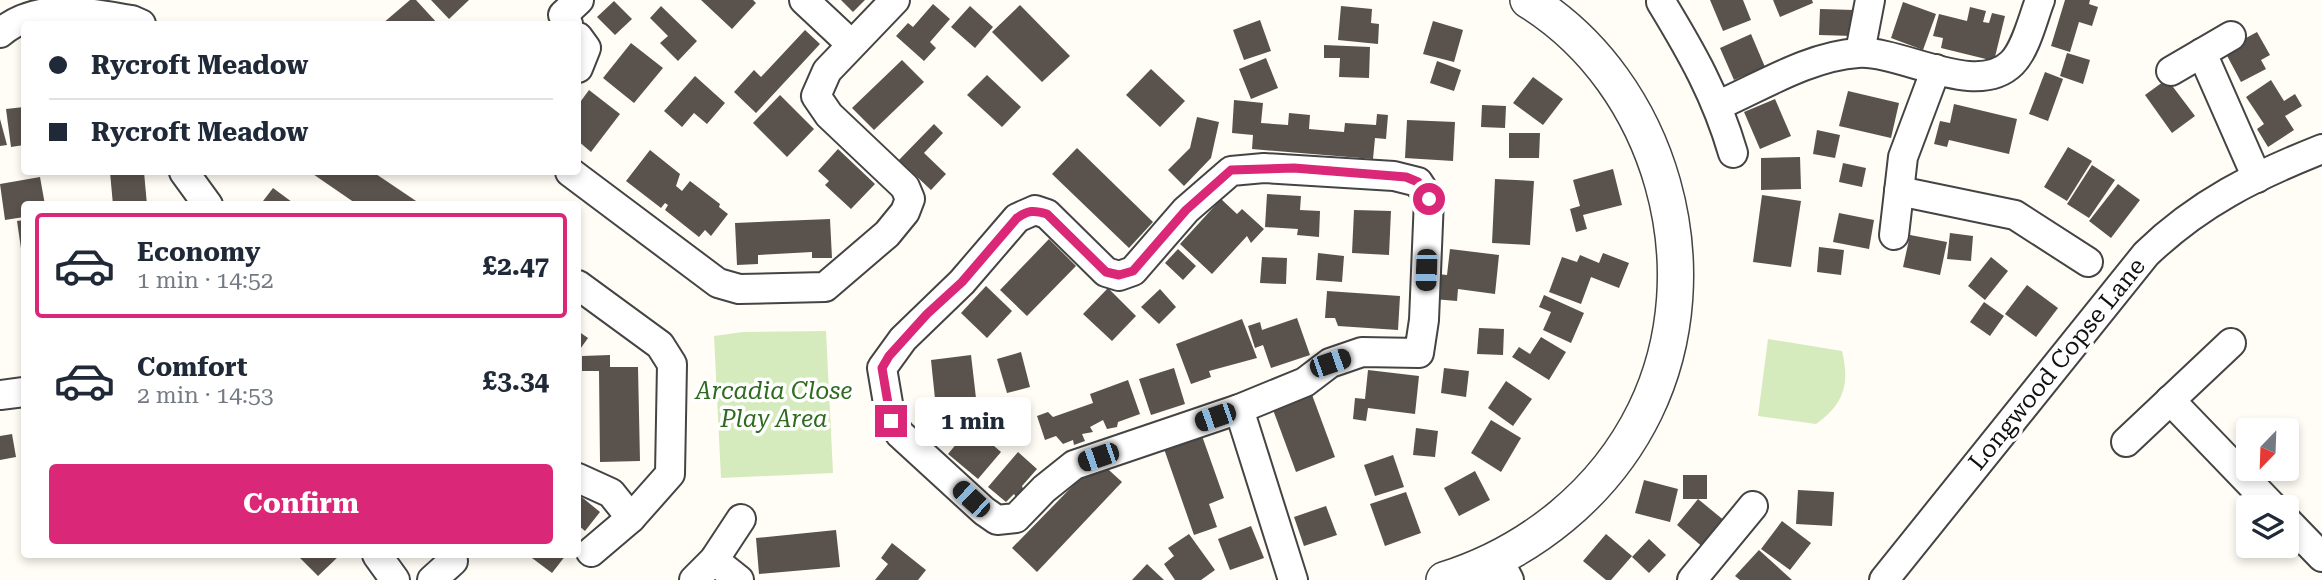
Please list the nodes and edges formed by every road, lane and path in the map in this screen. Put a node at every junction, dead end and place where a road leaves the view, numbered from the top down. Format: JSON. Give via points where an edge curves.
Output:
{"nodes":[{"id":1,"x":804,"y":0,"type":"edge"},
{"id":2,"x":895,"y":0,"type":"edge"},
{"id":3,"x":1528,"y":0,"type":"edge"},
{"id":4,"x":1870,"y":0,"type":"edge"},
{"id":5,"x":2040,"y":0,"type":"edge"},
{"id":6,"x":1661,"y":2,"type":"dead end"},
{"id":7,"x":21,"y":21,"type":"edge"},
{"id":8,"x":22,"y":21,"type":"edge"},
{"id":9,"x":134,"y":21,"type":"edge"},
{"id":10,"x":0,"y":33,"type":"edge"},
{"id":11,"x":2231,"y":36,"type":"dead end"},
{"id":12,"x":581,"y":39,"type":"edge"},
{"id":13,"x":851,"y":44,"type":"junction"},
{"id":14,"x":1860,"y":52,"type":"junction"},
{"id":15,"x":2202,"y":53,"type":"junction"},
{"id":16,"x":581,"y":60,"type":"edge"},
{"id":17,"x":1936,"y":69,"type":"junction"},
{"id":18,"x":2171,"y":71,"type":"dead end"},
{"id":19,"x":1719,"y":106,"type":"junction"},
{"id":20,"x":2322,"y":149,"type":"edge"},
{"id":21,"x":1733,"y":153,"type":"dead end"},
{"id":22,"x":186,"y":175,"type":"edge"},
{"id":23,"x":574,"y":175,"type":"edge"},
{"id":24,"x":2257,"y":178,"type":"junction"},
{"id":25,"x":1899,"y":191,"type":"junction"},
{"id":26,"x":205,"y":201,"type":"edge"},
{"id":27,"x":1894,"y":235,"type":"dead end"},
{"id":28,"x":2088,"y":262,"type":"dead end"},
{"id":29,"x":581,"y":287,"type":"edge"},
{"id":30,"x":2231,"y":343,"type":"dead end"},
{"id":31,"x":21,"y":392,"type":"edge"},
{"id":32,"x":0,"y":395,"type":"edge"},
{"id":33,"x":2170,"y":400,"type":"junction"},
{"id":34,"x":1239,"y":409,"type":"junction"},
{"id":35,"x":2126,"y":442,"type":"dead end"},
{"id":36,"x":581,"y":479,"type":"edge"},
{"id":37,"x":2261,"y":495,"type":"edge"},
{"id":38,"x":1754,"y":506,"type":"dead end"},
{"id":39,"x":631,"y":518,"type":"junction"},
{"id":40,"x":741,"y":519,"type":"dead end"},
{"id":41,"x":2299,"y":533,"type":"edge"},
{"id":42,"x":591,"y":552,"type":"dead end"},
{"id":43,"x":2322,"y":557,"type":"edge"},
{"id":44,"x":379,"y":558,"type":"edge"},
{"id":45,"x":714,"y":560,"type":"junction"},
{"id":46,"x":453,"y":561,"type":"dead end"},
{"id":47,"x":1504,"y":570,"type":"edge"},
{"id":48,"x":396,"y":580,"type":"edge"},
{"id":49,"x":432,"y":580,"type":"edge"},
{"id":50,"x":694,"y":580,"type":"edge"},
{"id":51,"x":739,"y":580,"type":"edge"},
{"id":52,"x":1293,"y":580,"type":"edge"},
{"id":53,"x":1444,"y":580,"type":"edge"},
{"id":54,"x":1692,"y":580,"type":"edge"},
{"id":55,"x":1884,"y":580,"type":"edge"}],
"edges":[{"from":1,"to":13,"type":"street"},
{"from":2,"to":13,"type":"street"},
{"from":3,"to":47,"type":"street","via":[[1594,53],[1647,137],[1669,214],[1675,306],[1655,387],[1632,435],[1578,502]]},
{"from":4,"to":14,"type":"street"},
{"from":5,"to":17,"type":"street","via":[[2013,62],[1997,73],[1970,78]]},
{"from":6,"to":19,"type":"street"},
{"from":7,"to":10,"type":"street"},
{"from":8,"to":9,"type":"street","via":[[36,13],[56,11]]},
{"from":11,"to":15,"type":"street"},
{"from":12,"to":16,"type":"street","via":[[586,48]]},
{"from":13,"to":23,"type":"street","via":[[827,71],[816,96],[829,115],[905,187],[910,199],[887,234],[825,287],[739,289],[718,283]]},
{"from":14,"to":17,"type":"street"},
{"from":14,"to":19,"type":"street","via":[[1827,58]]},
{"from":15,"to":18,"type":"street"},
{"from":15,"to":24,"type":"street"},
{"from":17,"to":25,"type":"street","via":[[1907,144]]},
{"from":19,"to":21,"type":"street"},
{"from":20,"to":24,"type":"street","name":"Longwood Copse Lane"},
{"from":22,"to":26,"type":"street"},
{"from":24,"to":55,"type":"street","name":"Longwood Copse Lane","via":[[2201,206],[2146,254]]},
{"from":25,"to":27,"type":"street"},
{"from":25,"to":28,"type":"street","via":[[2005,212]]},
{"from":29,"to":39,"type":"street","via":[[660,345],[672,364],[670,474]]},
{"from":30,"to":33,"type":"street"},
{"from":31,"to":32,"type":"street"},
{"from":33,"to":35,"type":"street"},
{"from":33,"to":37,"type":"street"},
{"from":34,"to":34,"type":"street","via":[[1074,465],[1016,518],[997,520],[900,434],[891,421],[882,368],[903,339],[1026,212],[1047,214],[1106,272],[1119,275],[1133,271],[1186,210],[1231,170],[1294,168],[1406,177],[1418,182],[1429,199],[1419,353],[1362,352]]},
{"from":34,"to":52,"type":"street"},
{"from":36,"to":39,"type":"street","via":[[611,493]]},
{"from":38,"to":54,"type":"street"},
{"from":39,"to":42,"type":"street"},
{"from":40,"to":45,"type":"street"},
{"from":41,"to":43,"type":"street"},
{"from":44,"to":48,"type":"street"},
{"from":45,"to":50,"type":"street"},
{"from":45,"to":51,"type":"street"},
{"from":46,"to":49,"type":"street"},
{"from":47,"to":53,"type":"street"}]}
